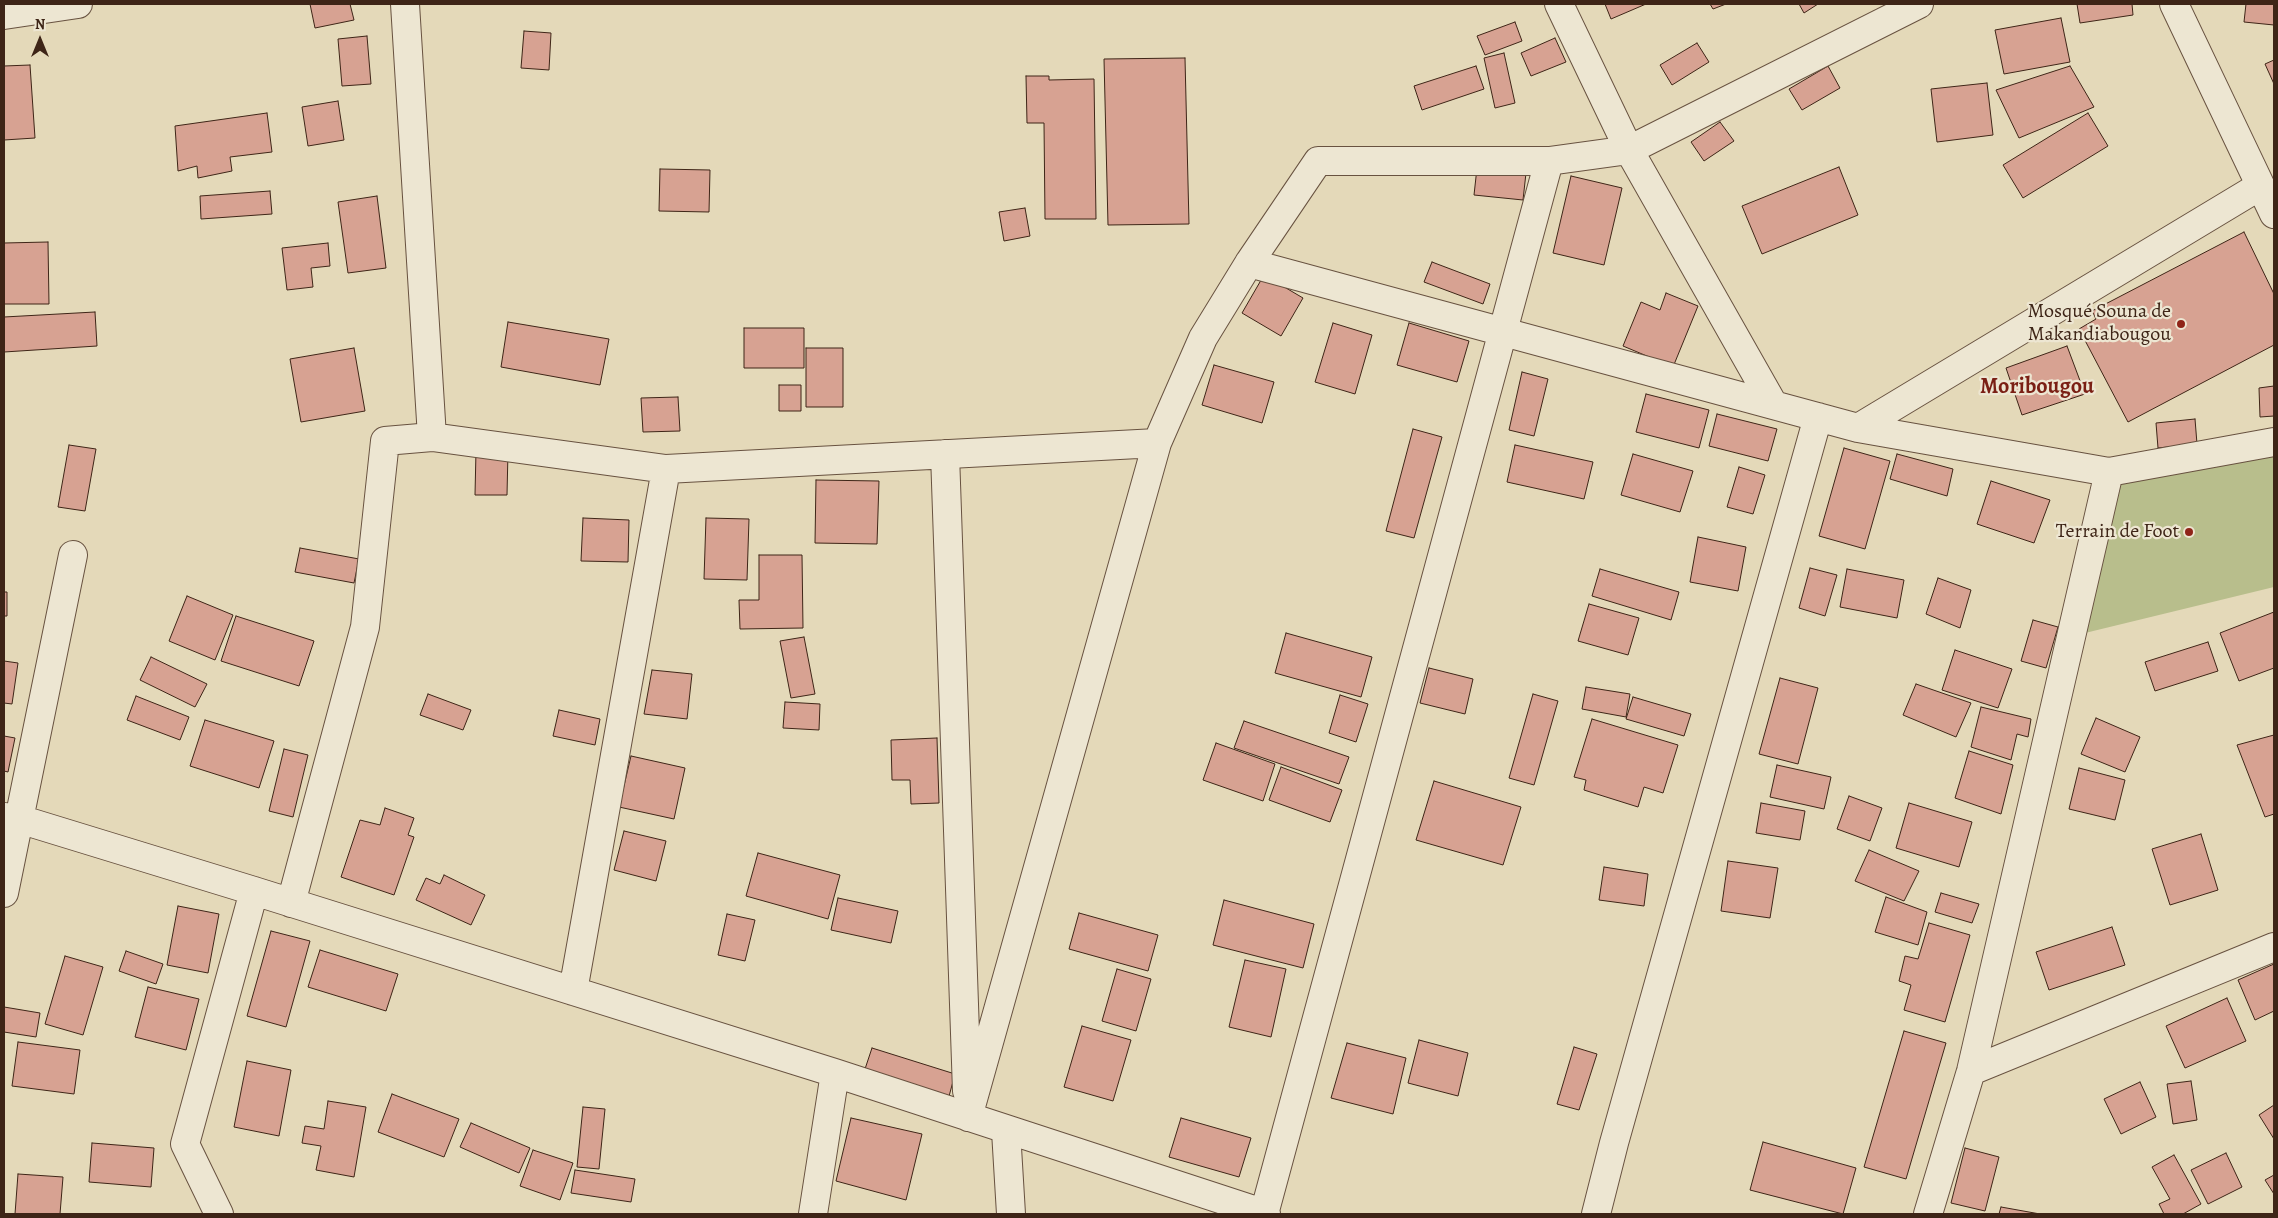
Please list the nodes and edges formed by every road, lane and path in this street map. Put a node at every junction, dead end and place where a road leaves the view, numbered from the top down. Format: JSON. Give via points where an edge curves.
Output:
{"nodes":[{"id":1,"x":78,"y":4,"type":"edge"},
{"id":2,"x":405,"y":4,"type":"edge"},
{"id":3,"x":1559,"y":4,"type":"edge"},
{"id":4,"x":1919,"y":4,"type":"edge"},
{"id":5,"x":2174,"y":4,"type":"edge"},
{"id":6,"x":4,"y":15,"type":"edge"},
{"id":7,"x":1629,"y":150,"type":"junction"},
{"id":8,"x":1549,"y":160,"type":"junction"},
{"id":9,"x":2260,"y":186,"type":"junction"},
{"id":10,"x":2274,"y":214,"type":"edge"},
{"id":11,"x":1250,"y":263,"type":"junction"},
{"id":12,"x":1503,"y":331,"type":"junction"},
{"id":13,"x":1773,"y":404,"type":"junction"},
{"id":14,"x":1818,"y":416,"type":"junction"},
{"id":15,"x":1858,"y":428,"type":"junction"},
{"id":16,"x":432,"y":437,"type":"junction"},
{"id":17,"x":2274,"y":442,"type":"edge"},
{"id":18,"x":1157,"y":443,"type":"junction"},
{"id":19,"x":946,"y":454,"type":"junction"},
{"id":20,"x":666,"y":470,"type":"junction"},
{"id":21,"x":2108,"y":472,"type":"junction"},
{"id":22,"x":73,"y":555,"type":"dead end"},
{"id":23,"x":11,"y":818,"type":"edge"},
{"id":24,"x":254,"y":891,"type":"junction"},
{"id":25,"x":4,"y":893,"type":"edge"},
{"id":26,"x":291,"y":903,"type":"junction"},
{"id":27,"x":2274,"y":947,"type":"edge"},
{"id":28,"x":573,"y":991,"type":"junction"},
{"id":29,"x":1971,"y":1071,"type":"junction"},
{"id":30,"x":835,"y":1073,"type":"junction"},
{"id":31,"x":968,"y":1117,"type":"junction"},
{"id":32,"x":1006,"y":1131,"type":"junction"},
{"id":33,"x":220,"y":1214,"type":"edge"},
{"id":34,"x":813,"y":1214,"type":"edge"},
{"id":35,"x":1011,"y":1214,"type":"edge"},
{"id":36,"x":1265,"y":1214,"type":"edge"},
{"id":37,"x":1596,"y":1214,"type":"edge"},
{"id":38,"x":1928,"y":1214,"type":"edge"}],
"edges":[{"from":1,"to":6,"type":"street"},
{"from":2,"to":16,"type":"street"},
{"from":3,"to":7,"type":"street"},
{"from":4,"to":7,"type":"street"},
{"from":5,"to":9,"type":"street"},
{"from":7,"to":8,"type":"street"},
{"from":7,"to":13,"type":"street"},
{"from":8,"to":11,"type":"street","via":[[1318,160]]},
{"from":8,"to":12,"type":"street"},
{"from":9,"to":10,"type":"street"},
{"from":9,"to":15,"type":"street"},
{"from":11,"to":12,"type":"street"},
{"from":11,"to":18,"type":"street","via":[[1203,338]]},
{"from":12,"to":13,"type":"street"},
{"from":12,"to":36,"type":"street"},
{"from":13,"to":14,"type":"street"},
{"from":14,"to":15,"type":"street"},
{"from":14,"to":37,"type":"street"},
{"from":15,"to":21,"type":"street"},
{"from":16,"to":20,"type":"street"},
{"from":16,"to":26,"type":"street","via":[[385,441],[364,627]]},
{"from":17,"to":21,"type":"street"},
{"from":18,"to":19,"type":"street"},
{"from":18,"to":31,"type":"street"},
{"from":19,"to":20,"type":"street"},
{"from":19,"to":31,"type":"street"},
{"from":20,"to":28,"type":"street"},
{"from":21,"to":29,"type":"street"},
{"from":22,"to":23,"type":"street"},
{"from":23,"to":24,"type":"street"},
{"from":23,"to":25,"type":"street"},
{"from":24,"to":26,"type":"street"},
{"from":24,"to":33,"type":"street","via":[[185,1144]]},
{"from":26,"to":28,"type":"street"},
{"from":27,"to":29,"type":"street"},
{"from":28,"to":30,"type":"street"},
{"from":29,"to":38,"type":"street"},
{"from":30,"to":31,"type":"street"},
{"from":30,"to":34,"type":"street"},
{"from":31,"to":32,"type":"street"},
{"from":32,"to":35,"type":"street"},
{"from":32,"to":36,"type":"street"}]}
